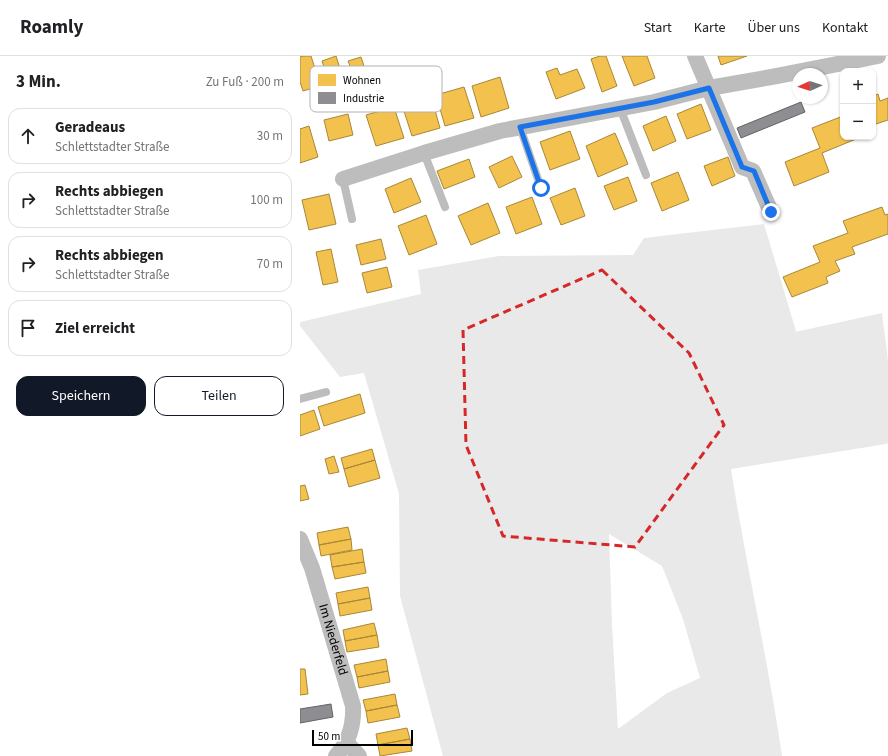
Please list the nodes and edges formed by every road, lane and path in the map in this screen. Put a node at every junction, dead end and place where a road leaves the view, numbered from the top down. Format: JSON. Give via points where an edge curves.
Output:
{"nodes":[{"id":1,"x":695,"y":56,"type":"edge"},
{"id":2,"x":878,"y":56,"type":"edge"},
{"id":3,"x":849,"y":59,"type":"edge"},
{"id":4,"x":709,"y":88,"type":"junction"},
{"id":5,"x":620,"y":108,"type":"junction"},
{"id":6,"x":520,"y":127,"type":"junction"},
{"id":7,"x":424,"y":153,"type":"junction"},
{"id":8,"x":646,"y":175,"type":"dead end"},
{"id":9,"x":343,"y":179,"type":"joint"},
{"id":10,"x":541,"y":188,"type":"dead end"},
{"id":11,"x":445,"y":207,"type":"dead end"},
{"id":12,"x":771,"y":212,"type":"dead end"},
{"id":13,"x":352,"y":219,"type":"dead end"},
{"id":14,"x":326,"y":392,"type":"dead end"},
{"id":15,"x":300,"y":399,"type":"edge"},
{"id":16,"x":300,"y":539,"type":"edge"},
{"id":17,"x":346,"y":742,"type":"junction"},
{"id":18,"x":336,"y":756,"type":"edge"},
{"id":19,"x":359,"y":756,"type":"edge"}],
"edges":[{"from":1,"to":4,"type":"street"},
{"from":2,"to":3,"type":"street"},
{"from":3,"to":4,"type":"street"},
{"from":4,"to":5,"type":"street"},
{"from":4,"to":12,"type":"street","via":[[742,167],[754,171]]},
{"from":5,"to":6,"type":"street"},
{"from":5,"to":8,"type":"lane"},
{"from":6,"to":7,"type":"street"},
{"from":6,"to":10,"type":"lane"},
{"from":7,"to":9,"type":"street"},
{"from":7,"to":11,"type":"lane"},
{"from":9,"to":13,"type":"lane"},
{"from":14,"to":15,"type":"lane"},
{"from":16,"to":17,"type":"street","name":"Im Niederfeld","via":[[312,568],[352,706],[352,728]]},
{"from":17,"to":18,"type":"street","name":"Im Niederfeld"},
{"from":17,"to":19,"type":"street"}]}
